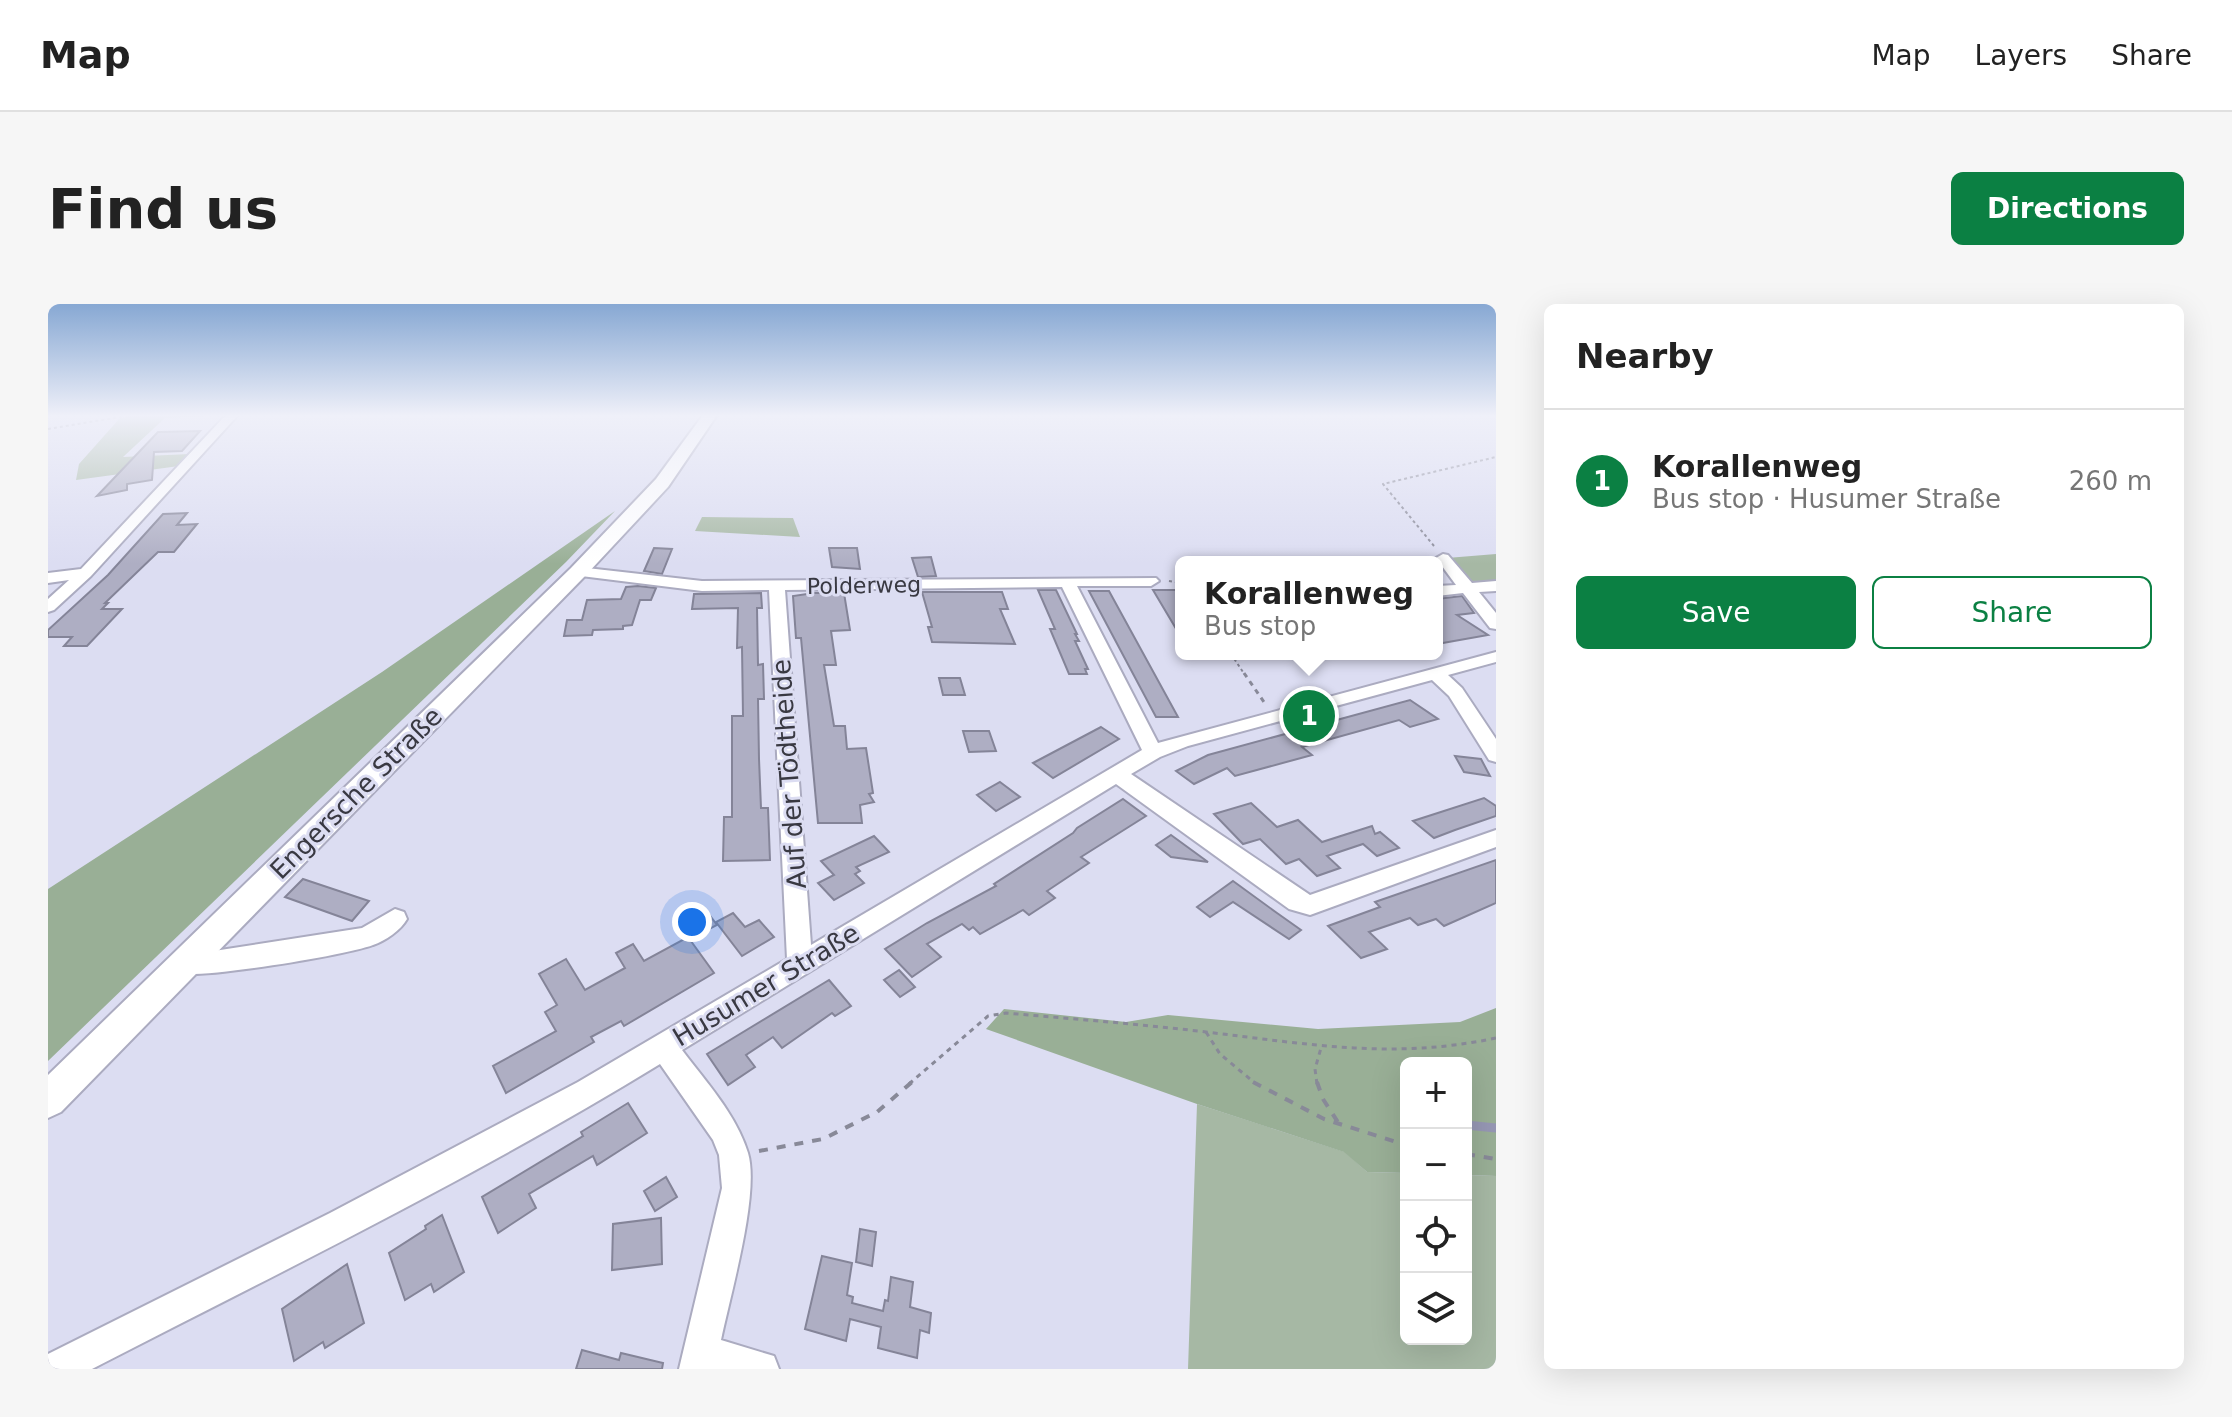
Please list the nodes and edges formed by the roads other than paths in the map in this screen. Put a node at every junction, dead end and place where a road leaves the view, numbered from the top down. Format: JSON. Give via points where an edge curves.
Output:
{"nodes":[{"id":1,"x":186,"y":465,"type":"edge"},
{"id":2,"x":675,"y":465,"type":"edge"},
{"id":3,"x":1443,"y":558,"type":"dead end"},
{"id":4,"x":578,"y":572,"type":"junction"},
{"id":5,"x":86,"y":573,"type":"junction"},
{"id":6,"x":48,"y":578,"type":"edge"},
{"id":7,"x":1151,"y":581,"type":"dead end"},
{"id":8,"x":1067,"y":582,"type":"junction"},
{"id":9,"x":777,"y":585,"type":"junction"},
{"id":10,"x":1496,"y":586,"type":"edge"},
{"id":11,"x":1468,"y":589,"type":"junction"},
{"id":12,"x":1443,"y":591,"type":"edge"},
{"id":13,"x":48,"y":607,"type":"edge"},
{"id":14,"x":1496,"y":624,"type":"edge"},
{"id":15,"x":1496,"y":657,"type":"edge"},
{"id":16,"x":1435,"y":673,"type":"junction"},
{"id":17,"x":1153,"y":752,"type":"junction"},
{"id":18,"x":1496,"y":755,"type":"edge"},
{"id":19,"x":1116,"y":774,"type":"junction"},
{"id":20,"x":1496,"y":838,"type":"edge"},
{"id":21,"x":395,"y":919,"type":"dead end"},
{"id":22,"x":800,"y":963,"type":"junction"},
{"id":23,"x":184,"y":965,"type":"junction"},
{"id":24,"x":664,"y":1047,"type":"junction"},
{"id":25,"x":48,"y":1100,"type":"edge"},
{"id":26,"x":699,"y":1361,"type":"edge"},
{"id":27,"x":55,"y":1369,"type":"edge"},
{"id":28,"x":761,"y":1369,"type":"edge"}],
"edges":[{"from":1,"to":5,"type":"street"},
{"from":2,"to":4,"type":"main road","name":"Engersche Straße"},
{"from":3,"to":11,"type":"street"},
{"from":4,"to":9,"type":"street","name":"Polderweg","via":[[702,586]]},
{"from":4,"to":23,"type":"main road","name":"Engersche Straße"},
{"from":5,"to":6,"type":"street"},
{"from":5,"to":13,"type":"street"},
{"from":7,"to":8,"type":"street","name":"Polderweg"},
{"from":8,"to":9,"type":"street","name":"Polderweg"},
{"from":8,"to":17,"type":"street"},
{"from":9,"to":22,"type":"street","name":"Auf der Tödtheide"},
{"from":10,"to":11,"type":"street"},
{"from":11,"to":12,"type":"street"},
{"from":11,"to":14,"type":"street"},
{"from":15,"to":16,"type":"street","name":"Husumer Straße"},
{"from":16,"to":17,"type":"street","name":"Husumer Straße"},
{"from":16,"to":18,"type":"street","via":[[1456,692]]},
{"from":17,"to":19,"type":"street","name":"Husumer Straße"},
{"from":19,"to":20,"type":"street","via":[[1297,902],[1310,905]]},
{"from":19,"to":22,"type":"street","name":"Husumer Straße"},
{"from":21,"to":23,"type":"street","via":[[368,937]]},
{"from":22,"to":24,"type":"street","name":"Husumer Straße"},
{"from":23,"to":25,"type":"main road","name":"Engersche Straße"},
{"from":24,"to":26,"type":"street","via":[[723,1130],[734,1155],[737,1188]]},
{"from":24,"to":27,"type":"street","name":"Husumer Straße","via":[[478,1153]]},
{"from":26,"to":28,"type":"street"}]}
